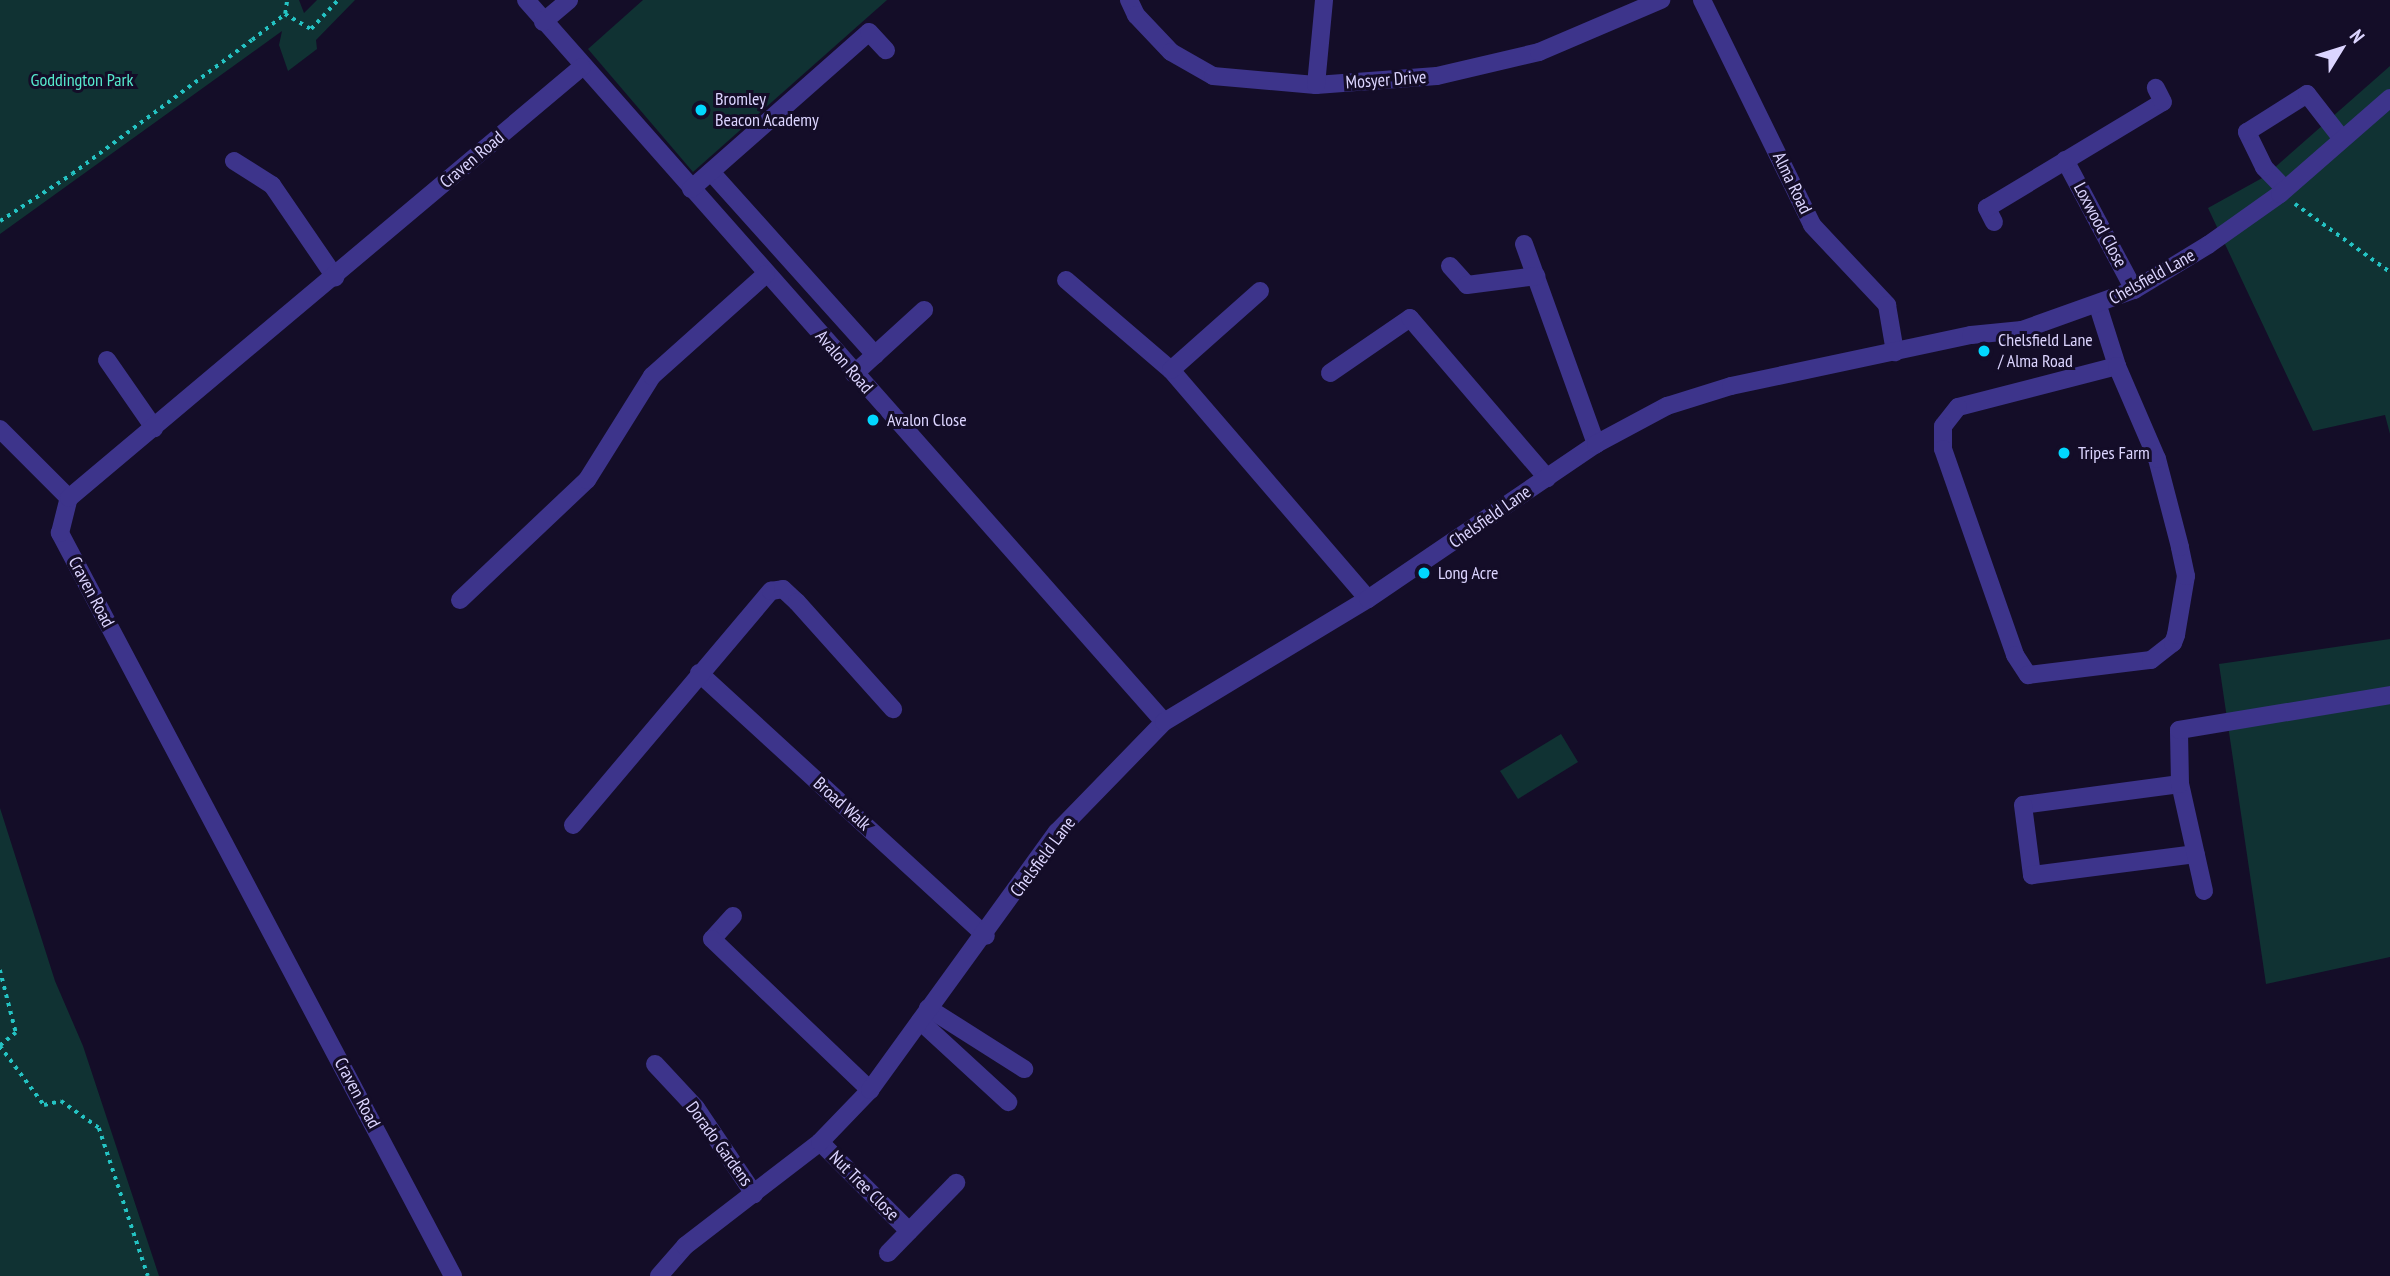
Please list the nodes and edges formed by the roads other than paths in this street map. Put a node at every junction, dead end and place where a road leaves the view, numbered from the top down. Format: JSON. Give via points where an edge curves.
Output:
{"nodes":[{"id":1,"x":526,"y":0,"type":"edge"},
{"id":2,"x":569,"y":0,"type":"edge"},
{"id":3,"x":1129,"y":0,"type":"edge"},
{"id":4,"x":1324,"y":0,"type":"edge"},
{"id":5,"x":1661,"y":0,"type":"edge"},
{"id":6,"x":1702,"y":0,"type":"edge"},
{"id":7,"x":543,"y":22,"type":"junction"},
{"id":8,"x":886,"y":50,"type":"dead end"},
{"id":9,"x":582,"y":67,"type":"junction"},
{"id":10,"x":1316,"y":85,"type":"junction"},
{"id":11,"x":2156,"y":88,"type":"dead end"},
{"id":12,"x":2390,"y":98,"type":"edge"},
{"id":13,"x":2342,"y":139,"type":"junction"},
{"id":14,"x":2065,"y":160,"type":"junction"},
{"id":15,"x":234,"y":161,"type":"dead end"},
{"id":16,"x":711,"y":172,"type":"junction"},
{"id":17,"x":691,"y":189,"type":"junction"},
{"id":18,"x":2283,"y":191,"type":"junction"},
{"id":19,"x":1994,"y":222,"type":"dead end"},
{"id":20,"x":1524,"y":244,"type":"dead end"},
{"id":21,"x":1450,"y":266,"type":"dead end"},
{"id":22,"x":766,"y":274,"type":"junction"},
{"id":23,"x":1536,"y":276,"type":"junction"},
{"id":24,"x":335,"y":277,"type":"junction"},
{"id":25,"x":1066,"y":280,"type":"dead end"},
{"id":26,"x":2134,"y":290,"type":"junction"},
{"id":27,"x":1260,"y":291,"type":"dead end"},
{"id":28,"x":2098,"y":306,"type":"junction"},
{"id":29,"x":924,"y":310,"type":"dead end"},
{"id":30,"x":1895,"y":352,"type":"junction"},
{"id":31,"x":875,"y":355,"type":"junction"},
{"id":32,"x":107,"y":360,"type":"dead end"},
{"id":33,"x":2117,"y":366,"type":"junction"},
{"id":34,"x":1171,"y":370,"type":"junction"},
{"id":35,"x":1331,"y":373,"type":"dead end"},
{"id":36,"x":854,"y":374,"type":"junction"},
{"id":37,"x":154,"y":428,"type":"junction"},
{"id":38,"x":0,"y":429,"type":"edge"},
{"id":39,"x":1597,"y":444,"type":"junction"},
{"id":40,"x":1547,"y":478,"type":"junction"},
{"id":41,"x":69,"y":498,"type":"junction"},
{"id":42,"x":1368,"y":599,"type":"junction"},
{"id":43,"x":460,"y":600,"type":"dead end"},
{"id":44,"x":699,"y":673,"type":"junction"},
{"id":45,"x":2390,"y":695,"type":"edge"},
{"id":46,"x":893,"y":709,"type":"dead end"},
{"id":47,"x":1164,"y":722,"type":"junction"},
{"id":48,"x":2180,"y":784,"type":"junction"},
{"id":49,"x":573,"y":825,"type":"dead end"},
{"id":50,"x":2196,"y":854,"type":"junction"},
{"id":51,"x":2204,"y":891,"type":"dead end"},
{"id":52,"x":733,"y":916,"type":"dead end"},
{"id":53,"x":986,"y":936,"type":"junction"},
{"id":54,"x":924,"y":1015,"type":"junction"},
{"id":55,"x":655,"y":1065,"type":"dead end"},
{"id":56,"x":1024,"y":1069,"type":"dead end"},
{"id":57,"x":870,"y":1090,"type":"junction"},
{"id":58,"x":1008,"y":1102,"type":"dead end"},
{"id":59,"x":820,"y":1142,"type":"junction"},
{"id":60,"x":956,"y":1183,"type":"dead end"},
{"id":61,"x":754,"y":1194,"type":"junction"},
{"id":62,"x":909,"y":1231,"type":"junction"},
{"id":63,"x":888,"y":1253,"type":"dead end"},
{"id":64,"x":453,"y":1276,"type":"edge"},
{"id":65,"x":659,"y":1276,"type":"edge"}],
"edges":[{"from":1,"to":7,"type":"street","name":"Avalon Road"},
{"from":2,"to":7,"type":"street"},
{"from":3,"to":10,"type":"street","name":"Mosyer Drive","via":[[1136,15],[1171,52],[1213,76]]},
{"from":4,"to":10,"type":"street"},
{"from":5,"to":10,"type":"street","name":"Mosyer Drive","via":[[1539,52],[1437,76]]},
{"from":6,"to":30,"type":"street","name":"Alma Road","via":[[1812,225],[1887,305]]},
{"from":7,"to":9,"type":"street","name":"Avalon Road"},
{"from":8,"to":16,"type":"street","via":[[869,32]]},
{"from":9,"to":17,"type":"street","name":"Avalon Road"},
{"from":9,"to":24,"type":"street","name":"Craven Road"},
{"from":11,"to":14,"type":"street","via":[[2162,102]]},
{"from":12,"to":13,"type":"street","name":"Chelsfield Lane"},
{"from":13,"to":18,"type":"street","name":"Chelsfield Lane"},
{"from":13,"to":18,"type":"street","via":[[2307,94],[2247,132],[2264,167]]},
{"from":14,"to":19,"type":"street","via":[[1987,208]]},
{"from":14,"to":26,"type":"street","name":"Loxwood Close"},
{"from":15,"to":24,"type":"street","via":[[271,185]]},
{"from":16,"to":17,"type":"street"},
{"from":16,"to":31,"type":"street"},
{"from":17,"to":22,"type":"street","name":"Avalon Road"},
{"from":18,"to":26,"type":"street","name":"Chelsfield Lane","via":[[2208,246]]},
{"from":20,"to":23,"type":"street"},
{"from":21,"to":23,"type":"street","via":[[1467,285]]},
{"from":22,"to":36,"type":"street","name":"Avalon Road"},
{"from":22,"to":43,"type":"street","via":[[652,376],[587,480]]},
{"from":23,"to":39,"type":"street"},
{"from":24,"to":37,"type":"street","name":"Craven Road"},
{"from":25,"to":34,"type":"street"},
{"from":26,"to":28,"type":"street","name":"Chelsfield Lane"},
{"from":27,"to":34,"type":"street"},
{"from":28,"to":30,"type":"street","name":"Chelsfield Lane","via":[[2022,330]]},
{"from":28,"to":33,"type":"street"},
{"from":29,"to":31,"type":"street"},
{"from":30,"to":39,"type":"street","name":"Chelsfield Lane","via":[[1731,386],[1667,405]]},
{"from":31,"to":36,"type":"street"},
{"from":32,"to":37,"type":"street"},
{"from":33,"to":33,"type":"street","via":[[2157,459],[2180,547],[2186,576],[2176,635],[2158,656],[2129,666],[2028,675],[2015,655],[1943,449],[1943,426],[1958,407]]},
{"from":34,"to":42,"type":"street"},
{"from":35,"to":40,"type":"street","via":[[1410,318]]},
{"from":36,"to":47,"type":"street","name":"Avalon Road"},
{"from":37,"to":41,"type":"street","name":"Craven Road"},
{"from":38,"to":41,"type":"street"},
{"from":39,"to":40,"type":"street","name":"Chelsfield Lane"},
{"from":40,"to":42,"type":"street","name":"Chelsfield Lane"},
{"from":41,"to":64,"type":"street","name":"Craven Road","via":[[60,533]]},
{"from":42,"to":47,"type":"street","name":"Chelsfield Lane"},
{"from":44,"to":46,"type":"street","via":[[771,591],[783,589]]},
{"from":44,"to":49,"type":"street"},
{"from":44,"to":53,"type":"street","name":"Broad Walk"},
{"from":45,"to":48,"type":"street","via":[[2179,730]]},
{"from":47,"to":53,"type":"street","name":"Chelsfield Lane","via":[[1057,832]]},
{"from":48,"to":50,"type":"street"},
{"from":48,"to":50,"type":"street","via":[[2023,805],[2032,875]]},
{"from":50,"to":51,"type":"street"},
{"from":52,"to":57,"type":"street","via":[[712,939]]},
{"from":53,"to":54,"type":"street","name":"Chelsfield Lane"},
{"from":54,"to":56,"type":"street"},
{"from":54,"to":57,"type":"street","name":"Chelsfield Lane"},
{"from":54,"to":58,"type":"street"},
{"from":55,"to":61,"type":"street","name":"Dorado Gardens","via":[[696,1108]]},
{"from":57,"to":59,"type":"street","name":"Chelsfield Lane"},
{"from":59,"to":61,"type":"street","name":"Chelsfield Lane"},
{"from":59,"to":62,"type":"street","name":"Nut Tree Close"},
{"from":60,"to":62,"type":"street","name":"Nut Tree Close"},
{"from":61,"to":65,"type":"street","name":"Chelsfield Lane","via":[[685,1246]]},
{"from":62,"to":63,"type":"street","name":"Nut Tree Close"}]}
